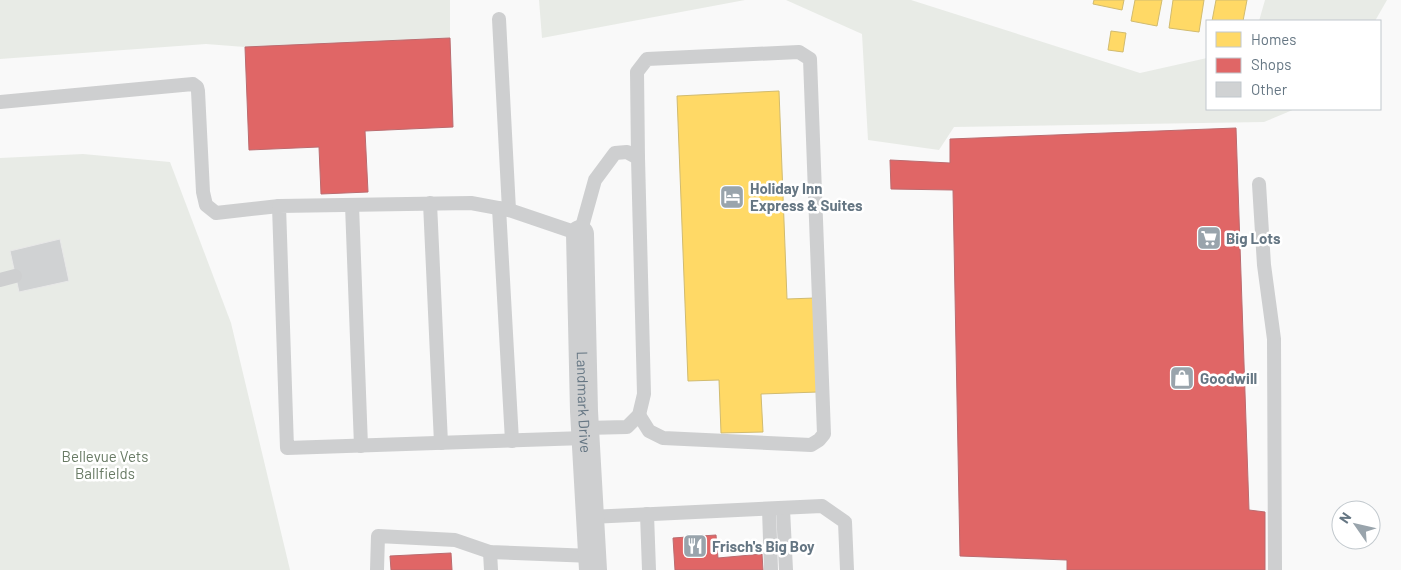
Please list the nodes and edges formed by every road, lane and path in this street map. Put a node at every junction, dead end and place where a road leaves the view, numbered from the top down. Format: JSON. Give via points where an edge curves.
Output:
{"nodes":[{"id":1,"x":499,"y":19,"type":"dead end"},
{"id":2,"x":0,"y":102,"type":"edge"},
{"id":3,"x":638,"y":158,"type":"junction"},
{"id":4,"x":1259,"y":184,"type":"dead end"},
{"id":5,"x":352,"y":204,"type":"junction"},
{"id":6,"x":430,"y":204,"type":"junction"},
{"id":7,"x":279,"y":206,"type":"junction"},
{"id":8,"x":504,"y":209,"type":"junction"},
{"id":9,"x":580,"y":234,"type":"junction"},
{"id":10,"x":15,"y":276,"type":"dead end"},
{"id":11,"x":0,"y":280,"type":"edge"},
{"id":12,"x":639,"y":415,"type":"junction"},
{"id":13,"x":585,"y":433,"type":"junction"},
{"id":14,"x":512,"y":441,"type":"junction"},
{"id":15,"x":441,"y":443,"type":"junction"},
{"id":16,"x":361,"y":446,"type":"junction"},
{"id":17,"x":776,"y":509,"type":"junction"},
{"id":18,"x":646,"y":514,"type":"junction"},
{"id":19,"x":590,"y":517,"type":"junction"},
{"id":20,"x":490,"y":552,"type":"junction"},
{"id":21,"x":593,"y":563,"type":"edge"},
{"id":22,"x":377,"y":570,"type":"edge"},
{"id":23,"x":490,"y":570,"type":"edge"},
{"id":24,"x":650,"y":570,"type":"edge"},
{"id":25,"x":770,"y":570,"type":"edge"},
{"id":26,"x":786,"y":570,"type":"edge"},
{"id":27,"x":848,"y":570,"type":"edge"},
{"id":28,"x":1275,"y":570,"type":"edge"}],
"edges":[{"from":1,"to":8,"type":"lane"},
{"from":2,"to":7,"type":"lane","via":[[193,84],[198,91],[206,206],[216,212]]},
{"from":3,"to":9,"type":"lane","via":[[627,152],[615,154],[594,180]]},
{"from":3,"to":12,"type":"lane","via":[[644,394]]},
{"from":3,"to":12,"type":"lane","via":[[637,72],[647,59],[799,52],[810,59],[824,434],[811,445],[663,438],[649,431]]},
{"from":4,"to":28,"type":"lane","via":[[1264,265],[1274,339]]},
{"from":5,"to":6,"type":"lane"},
{"from":5,"to":7,"type":"lane"},
{"from":5,"to":16,"type":"lane"},
{"from":6,"to":8,"type":"lane","via":[[471,202]]},
{"from":6,"to":15,"type":"lane"},
{"from":7,"to":16,"type":"lane","via":[[287,448]]},
{"from":8,"to":9,"type":"lane"},
{"from":8,"to":14,"type":"lane"},
{"from":9,"to":13,"type":"street","name":"Landmark Drive"},
{"from":10,"to":11,"type":"lane"},
{"from":12,"to":13,"type":"lane","via":[[627,427]]},
{"from":13,"to":14,"type":"lane"},
{"from":13,"to":19,"type":"street","name":"Landmark Drive"},
{"from":14,"to":15,"type":"lane"},
{"from":15,"to":16,"type":"lane"},
{"from":17,"to":18,"type":"lane"},
{"from":17,"to":25,"type":"lane"},
{"from":17,"to":26,"type":"lane"},
{"from":17,"to":27,"type":"lane","via":[[822,506],[845,522]]},
{"from":18,"to":19,"type":"lane"},
{"from":18,"to":24,"type":"lane"},
{"from":19,"to":21,"type":"street","name":"Landmark Drive"},
{"from":20,"to":21,"type":"lane"},
{"from":20,"to":22,"type":"lane","via":[[455,540],[378,536]]},
{"from":20,"to":23,"type":"lane"}]}
